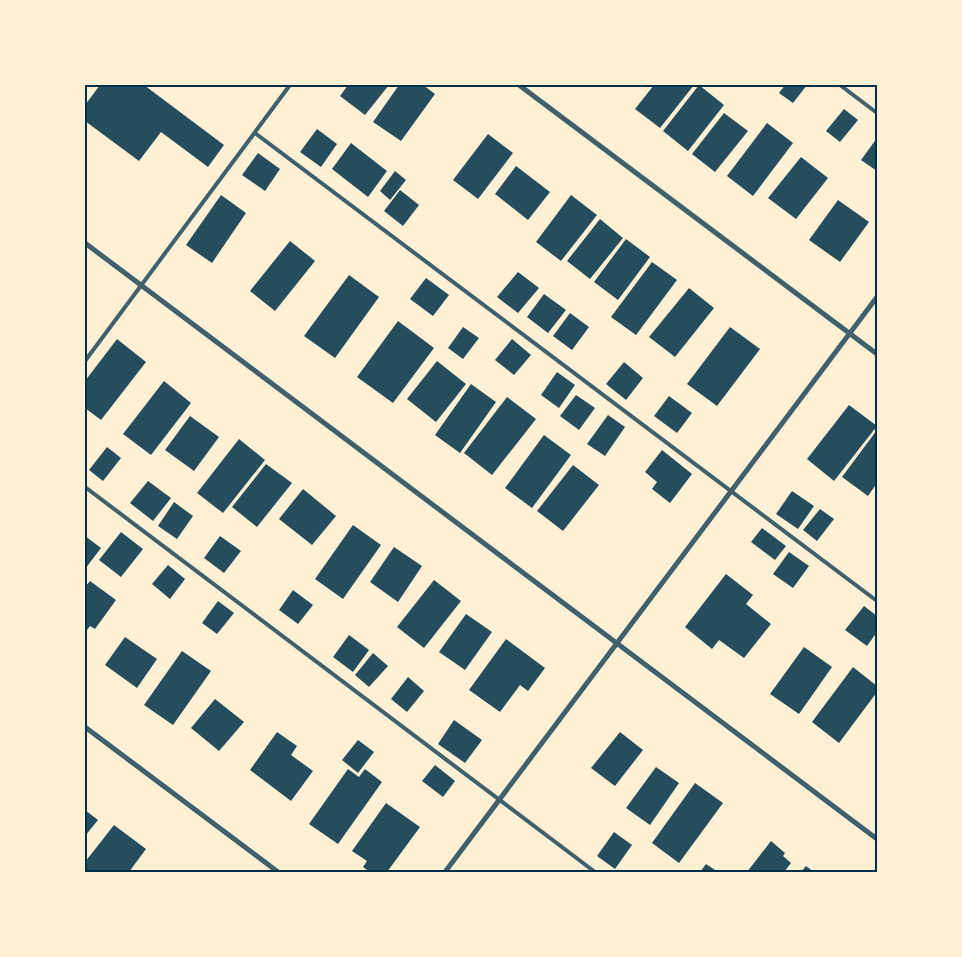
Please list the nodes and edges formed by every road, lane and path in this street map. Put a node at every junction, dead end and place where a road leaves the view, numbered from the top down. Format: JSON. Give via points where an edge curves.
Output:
{"nodes":[{"id":1,"x":290,"y":85,"type":"edge"},
{"id":2,"x":519,"y":85,"type":"edge"},
{"id":3,"x":840,"y":85,"type":"edge"},
{"id":4,"x":877,"y":113,"type":"edge"},
{"id":5,"x":255,"y":133,"type":"junction"},
{"id":6,"x":85,"y":243,"type":"edge"},
{"id":7,"x":141,"y":285,"type":"junction"},
{"id":8,"x":877,"y":297,"type":"edge"},
{"id":9,"x":849,"y":333,"type":"junction"},
{"id":10,"x":877,"y":354,"type":"edge"},
{"id":11,"x":85,"y":361,"type":"edge"},
{"id":12,"x":85,"y":487,"type":"edge"},
{"id":13,"x":731,"y":491,"type":"junction"},
{"id":14,"x":877,"y":601,"type":"edge"},
{"id":15,"x":617,"y":644,"type":"junction"},
{"id":16,"x":85,"y":727,"type":"edge"},
{"id":17,"x":500,"y":800,"type":"junction"},
{"id":18,"x":877,"y":839,"type":"edge"},
{"id":19,"x":278,"y":872,"type":"edge"},
{"id":20,"x":445,"y":872,"type":"edge"},
{"id":21,"x":595,"y":872,"type":"edge"}],
"edges":[{"from":1,"to":5,"type":"lane"},
{"from":2,"to":9,"type":"street"},
{"from":3,"to":4,"type":"lane"},
{"from":5,"to":7,"type":"lane"},
{"from":5,"to":13,"type":"lane"},
{"from":6,"to":7,"type":"street"},
{"from":7,"to":11,"type":"lane"},
{"from":7,"to":15,"type":"street"},
{"from":8,"to":9,"type":"street"},
{"from":9,"to":10,"type":"street"},
{"from":9,"to":13,"type":"street"},
{"from":12,"to":17,"type":"lane"},
{"from":13,"to":14,"type":"lane"},
{"from":13,"to":15,"type":"street"},
{"from":15,"to":17,"type":"street"},
{"from":15,"to":18,"type":"street"},
{"from":16,"to":19,"type":"street"},
{"from":17,"to":20,"type":"street"},
{"from":17,"to":21,"type":"lane"}]}
